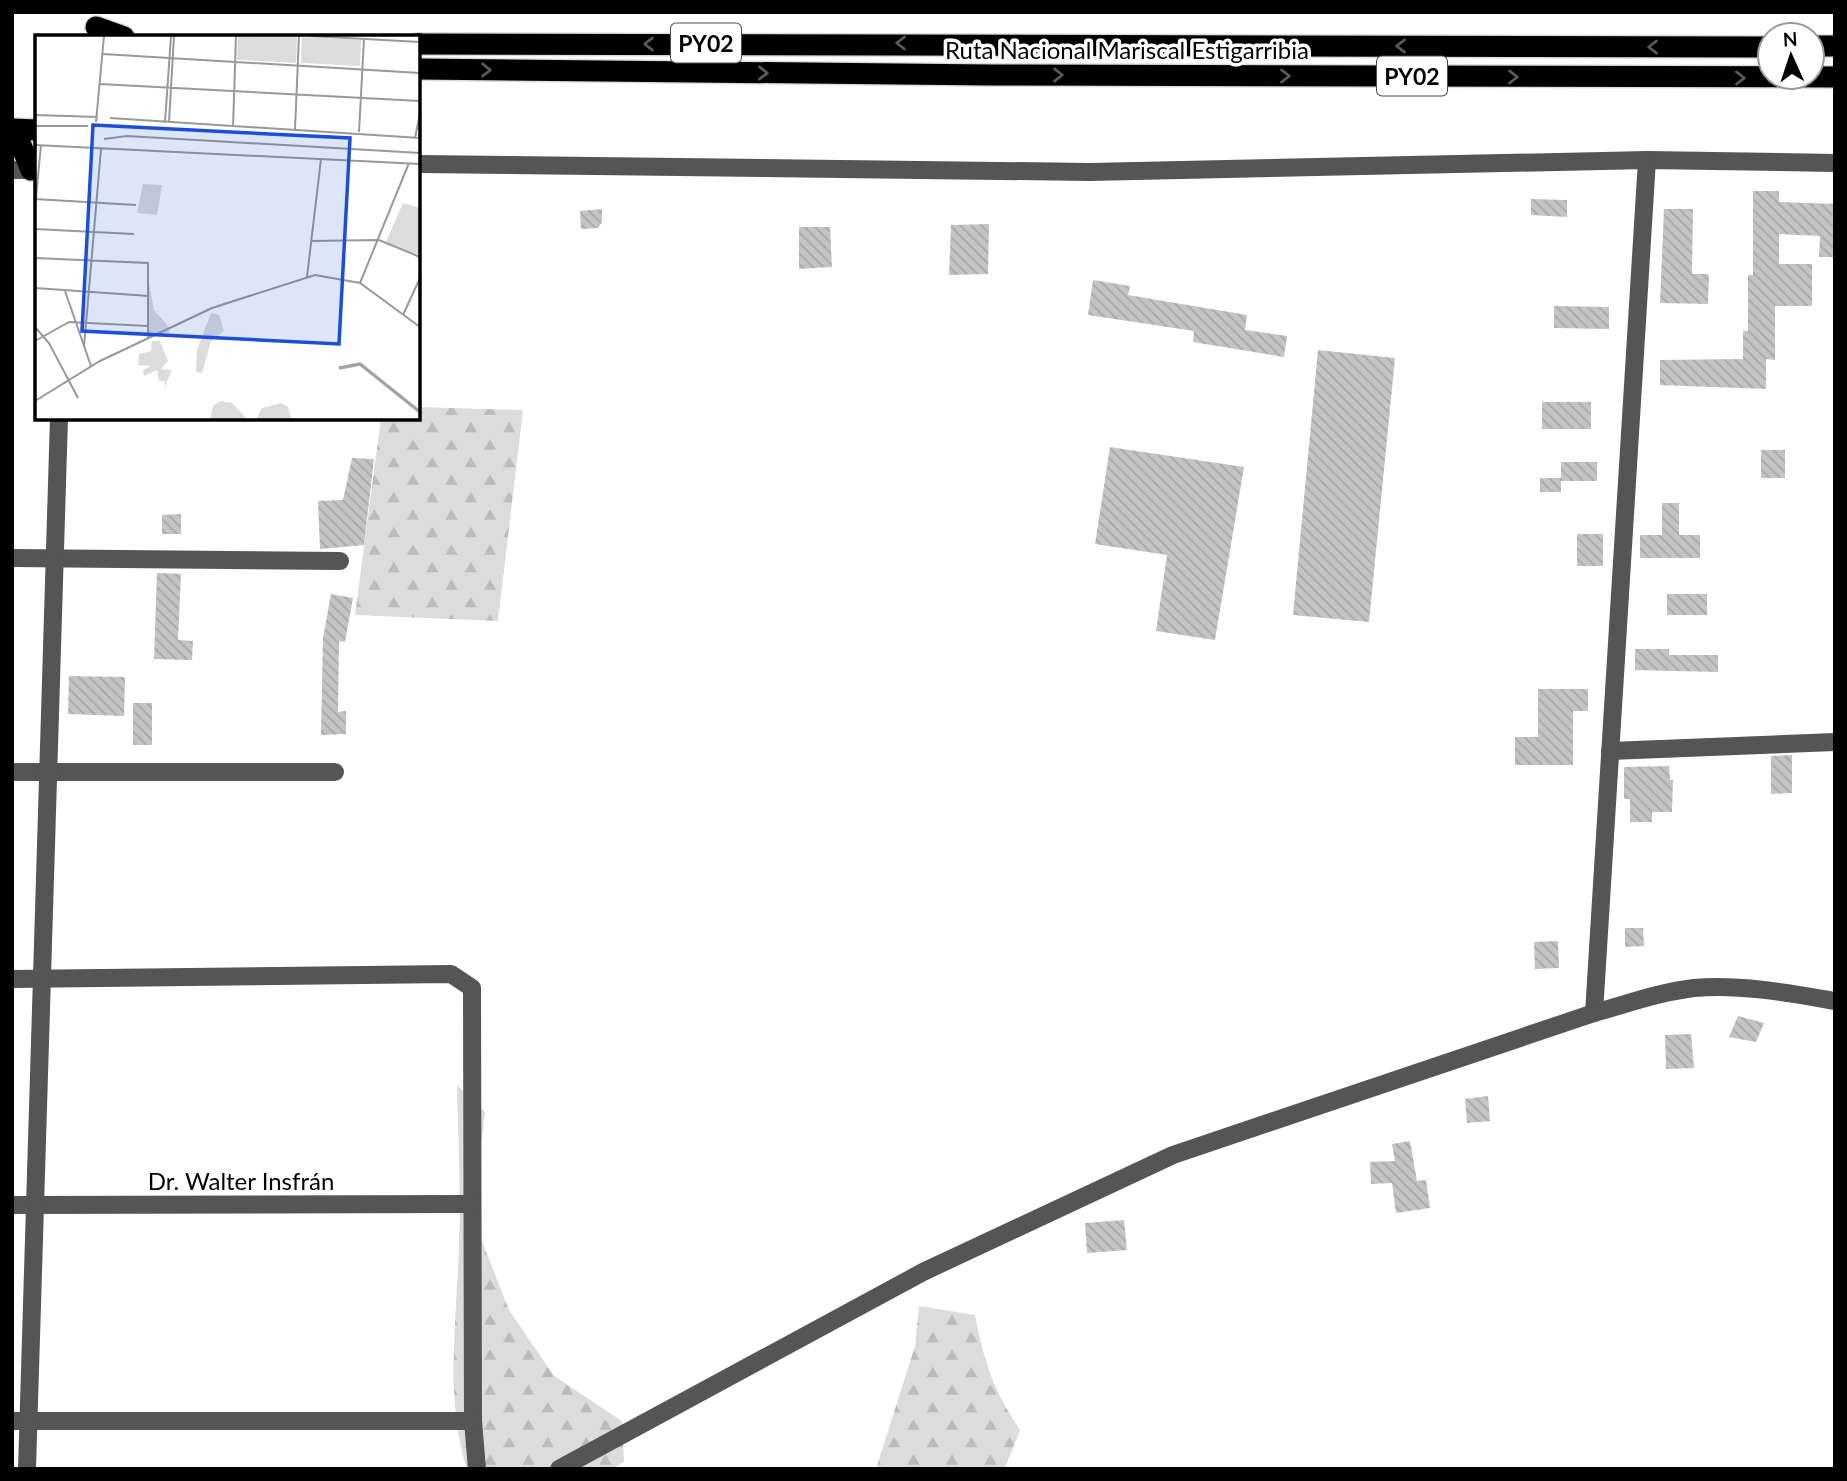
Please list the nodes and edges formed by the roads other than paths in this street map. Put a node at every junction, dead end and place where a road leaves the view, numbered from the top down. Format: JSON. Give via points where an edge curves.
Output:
{"nodes":[{"id":1,"x":94,"y":25,"type":"edge"},
{"id":2,"x":119,"y":35,"type":"edge"},
{"id":3,"x":420,"y":44,"type":"edge"},
{"id":4,"x":1756,"y":47,"type":"edge"},
{"id":5,"x":420,"y":69,"type":"edge"},
{"id":6,"x":1835,"y":77,"type":"edge"},
{"id":7,"x":14,"y":130,"type":"edge"},
{"id":8,"x":35,"y":130,"type":"edge"},
{"id":9,"x":1647,"y":160,"type":"junction"},
{"id":10,"x":1835,"y":163,"type":"edge"},
{"id":11,"x":420,"y":164,"type":"edge"},
{"id":12,"x":27,"y":170,"type":"edge"},
{"id":13,"x":59,"y":420,"type":"edge"},
{"id":14,"x":12,"y":558,"type":"edge"},
{"id":15,"x":53,"y":559,"type":"junction"},
{"id":16,"x":340,"y":561,"type":"dead end"},
{"id":17,"x":1835,"y":742,"type":"edge"},
{"id":18,"x":1610,"y":751,"type":"junction"},
{"id":19,"x":12,"y":772,"type":"edge"},
{"id":20,"x":47,"y":772,"type":"junction"},
{"id":21,"x":335,"y":772,"type":"dead end"},
{"id":22,"x":12,"y":979,"type":"edge"},
{"id":23,"x":41,"y":979,"type":"junction"},
{"id":24,"x":1835,"y":1001,"type":"edge"},
{"id":25,"x":1594,"y":1013,"type":"junction"},
{"id":26,"x":471,"y":1204,"type":"junction"},
{"id":27,"x":12,"y":1205,"type":"edge"},
{"id":28,"x":34,"y":1205,"type":"junction"},
{"id":29,"x":20,"y":1421,"type":"edge"},
{"id":30,"x":473,"y":1421,"type":"junction"},
{"id":31,"x":27,"y":1469,"type":"edge"},
{"id":32,"x":477,"y":1469,"type":"edge"},
{"id":33,"x":559,"y":1469,"type":"edge"}],
"edges":[{"from":1,"to":2,"type":"highway"},
{"from":4,"to":3,"type":"highway","name":"Ruta Nacional Mariscal Estigarribia","number":"PY02","one_way":true},
{"from":5,"to":6,"type":"highway","name":"Ruta Nacional Mariscal Estigarribia","number":"PY02","one_way":true},
{"from":7,"to":8,"type":"highway"},
{"from":7,"to":12,"type":"highway"},
{"from":9,"to":10,"type":"street"},
{"from":9,"to":11,"type":"street","via":[[1090,172]]},
{"from":9,"to":18,"type":"street"},
{"from":13,"to":15,"type":"street"},
{"from":14,"to":15,"type":"street"},
{"from":15,"to":16,"type":"street"},
{"from":15,"to":20,"type":"street"},
{"from":17,"to":18,"type":"street"},
{"from":18,"to":25,"type":"street"},
{"from":19,"to":20,"type":"street"},
{"from":20,"to":21,"type":"street"},
{"from":20,"to":23,"type":"street"},
{"from":22,"to":23,"type":"street"},
{"from":23,"to":26,"type":"street","via":[[451,974],[472,988]]},
{"from":23,"to":28,"type":"street"},
{"from":24,"to":25,"type":"street","via":[[1730,987],[1693,989]]},
{"from":25,"to":33,"type":"street","via":[[1173,1155],[923,1272]]},
{"from":26,"to":28,"type":"street","name":"Dr. Walter Insfrán"},
{"from":26,"to":30,"type":"street"},
{"from":27,"to":28,"type":"street","name":"Dr. Walter Insfrán"},
{"from":28,"to":29,"type":"street"},
{"from":29,"to":30,"type":"street"},
{"from":29,"to":31,"type":"street"},
{"from":30,"to":32,"type":"street"}]}
